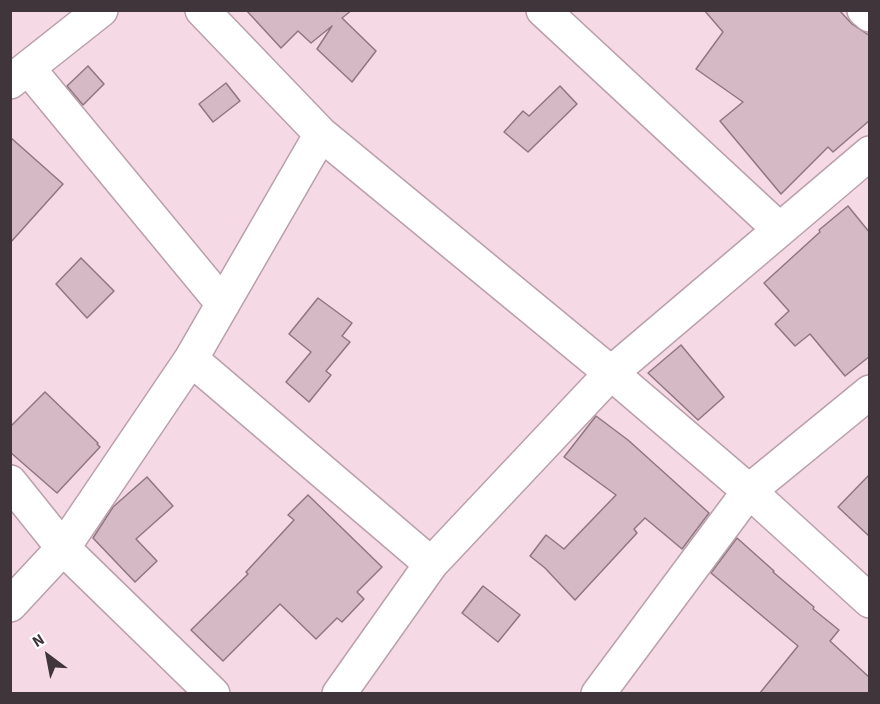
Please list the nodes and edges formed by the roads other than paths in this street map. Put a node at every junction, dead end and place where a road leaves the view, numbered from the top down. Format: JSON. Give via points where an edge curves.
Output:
{"nodes":[{"id":1,"x":101,"y":10,"type":"edge"},
{"id":2,"x":202,"y":10,"type":"edge"},
{"id":3,"x":543,"y":10,"type":"edge"},
{"id":4,"x":864,"y":10,"type":"edge"},
{"id":5,"x":870,"y":15,"type":"edge"},
{"id":6,"x":19,"y":75,"type":"edge"},
{"id":7,"x":321,"y":134,"type":"junction"},
{"id":8,"x":870,"y":153,"type":"edge"},
{"id":9,"x":779,"y":229,"type":"junction"},
{"id":10,"x":223,"y":304,"type":"junction"},
{"id":11,"x":191,"y":359,"type":"junction"},
{"id":12,"x":611,"y":373,"type":"junction"},
{"id":13,"x":870,"y":392,"type":"edge"},
{"id":14,"x":10,"y":482,"type":"edge"},
{"id":15,"x":749,"y":491,"type":"junction"},
{"id":16,"x":63,"y":548,"type":"junction"},
{"id":17,"x":431,"y":564,"type":"junction"},
{"id":18,"x":870,"y":601,"type":"edge"},
{"id":19,"x":10,"y":605,"type":"edge"},
{"id":20,"x":213,"y":693,"type":"edge"},
{"id":21,"x":339,"y":693,"type":"edge"},
{"id":22,"x":598,"y":693,"type":"edge"}],
"edges":[{"from":1,"to":6,"type":"street"},
{"from":2,"to":7,"type":"street"},
{"from":3,"to":9,"type":"street"},
{"from":4,"to":5,"type":"street"},
{"from":6,"to":10,"type":"street"},
{"from":7,"to":10,"type":"street"},
{"from":7,"to":12,"type":"street"},
{"from":8,"to":9,"type":"street"},
{"from":9,"to":12,"type":"street"},
{"from":10,"to":11,"type":"street"},
{"from":11,"to":16,"type":"street"},
{"from":11,"to":17,"type":"street"},
{"from":12,"to":15,"type":"street"},
{"from":12,"to":17,"type":"street"},
{"from":13,"to":15,"type":"street"},
{"from":14,"to":16,"type":"street"},
{"from":15,"to":18,"type":"street"},
{"from":15,"to":22,"type":"street"},
{"from":16,"to":19,"type":"street"},
{"from":16,"to":20,"type":"street"},
{"from":17,"to":21,"type":"street"}]}
